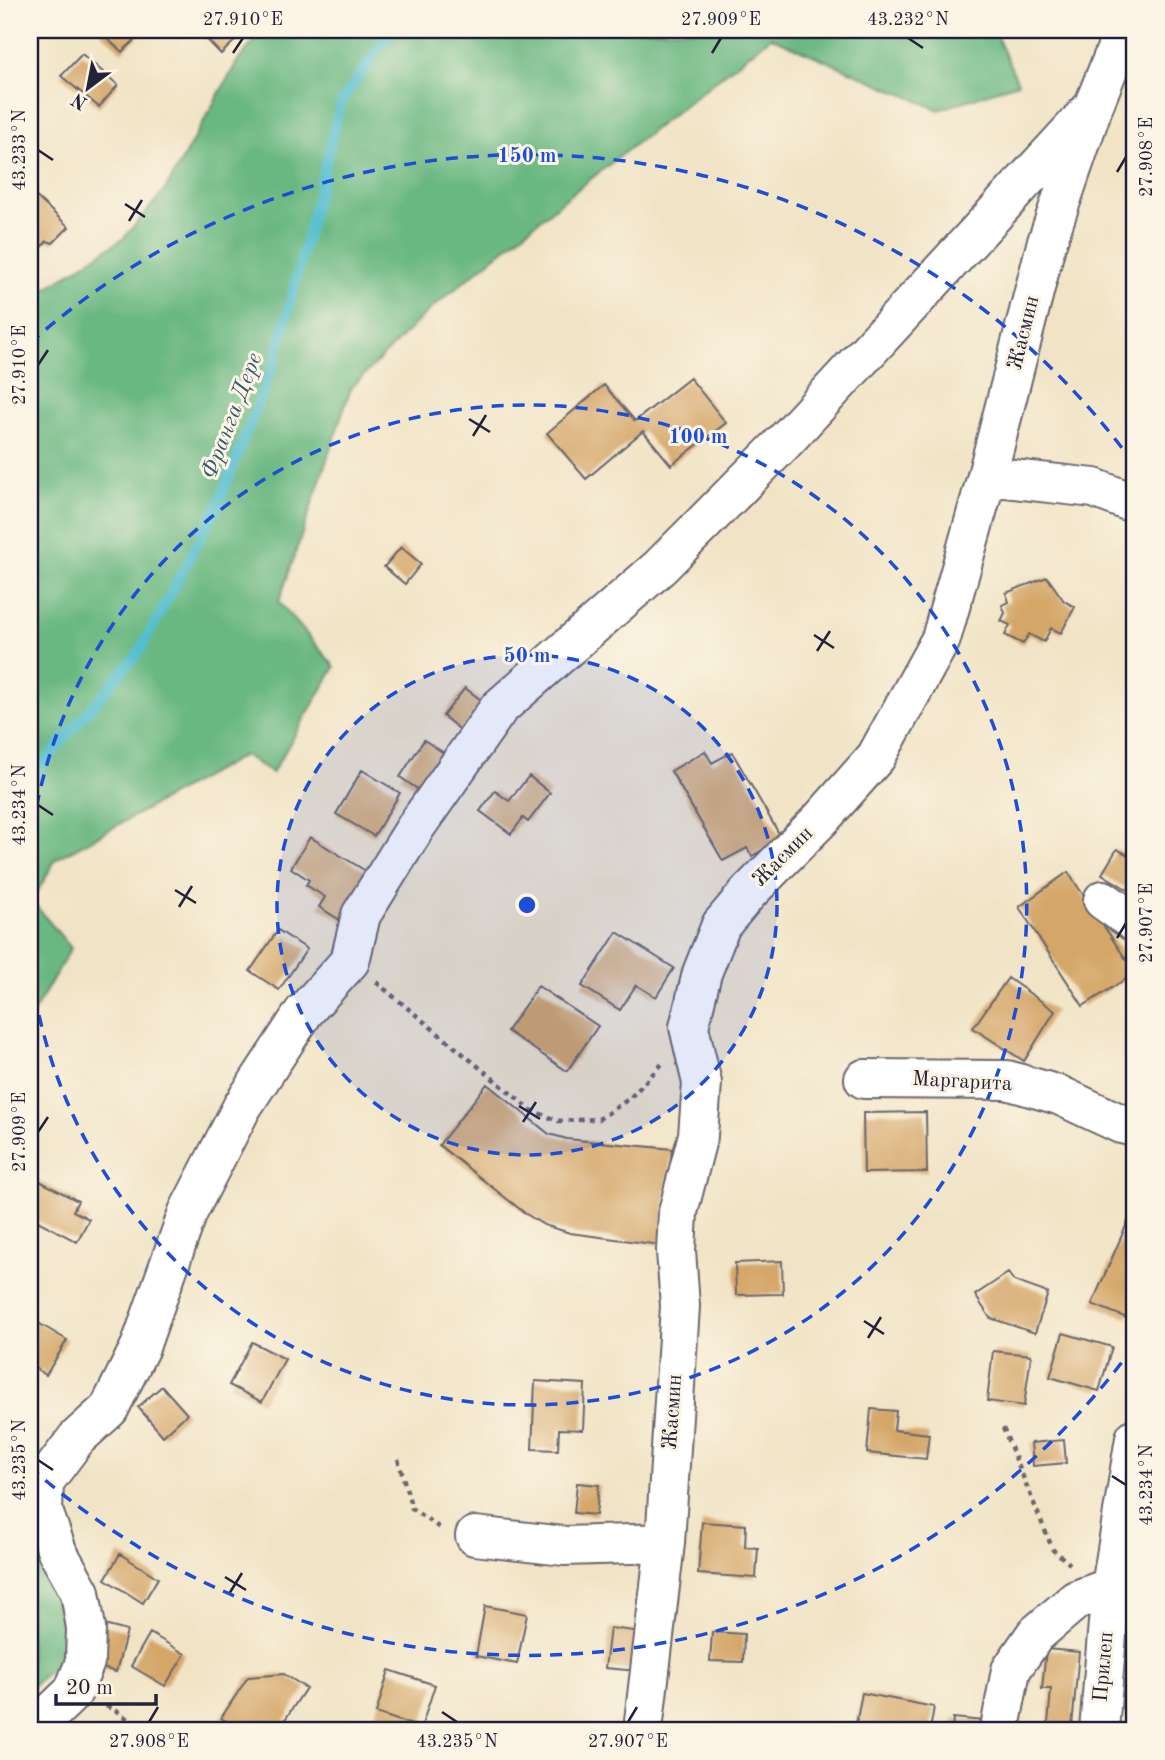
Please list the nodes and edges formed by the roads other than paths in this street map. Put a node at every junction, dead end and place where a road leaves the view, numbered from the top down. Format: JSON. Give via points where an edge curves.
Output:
{"nodes":[{"id":1,"x":1124,"y":30,"type":"edge"},
{"id":2,"x":1093,"y":107,"type":"junction"},
{"id":3,"x":987,"y":476,"type":"junction"},
{"id":4,"x":1135,"y":504,"type":"edge"},
{"id":5,"x":1103,"y":900,"type":"dead end"},
{"id":6,"x":1135,"y":923,"type":"edge"},
{"id":7,"x":864,"y":1079,"type":"dead end"},
{"id":8,"x":1135,"y":1127,"type":"edge"},
{"id":9,"x":1135,"y":1438,"type":"edge"},
{"id":10,"x":475,"y":1536,"type":"road end"},
{"id":11,"x":665,"y":1543,"type":"junction"},
{"id":12,"x":1109,"y":1592,"type":"edge"},
{"id":13,"x":1002,"y":1723,"type":"dead end"},
{"id":14,"x":37,"y":1730,"type":"edge"},
{"id":15,"x":643,"y":1730,"type":"edge"},
{"id":16,"x":1099,"y":1730,"type":"edge"}],
"edges":[{"from":1,"to":2,"type":"street","name":"Жасмин"},
{"from":2,"to":3,"type":"street","name":"Жасмин","via":[[1046,245]]},
{"from":2,"to":14,"type":"street","via":[[785,441],[660,567],[499,708],[417,825],[361,915],[350,961],[304,1012],[242,1107],[188,1213],[140,1347],[109,1409],[77,1438],[44,1482],[43,1511],[57,1551],[80,1592],[86,1628],[85,1662],[73,1692]]},
{"from":3,"to":4,"type":"street","via":[[1094,488]]},
{"from":3,"to":11,"type":"street","name":"Жасмин","via":[[942,639],[876,757],[721,925],[702,973],[689,1027],[702,1083],[698,1135],[678,1212],[680,1306]]},
{"from":5,"to":6,"type":"street"},
{"from":7,"to":8,"type":"street","name":"Маргарита","via":[[1007,1080],[1059,1095]]},
{"from":9,"to":12,"type":"street","name":"Прилеп"},
{"from":10,"to":11,"type":"street","via":[[564,1546]]},
{"from":11,"to":15,"type":"street","name":"Жасмин"},
{"from":12,"to":13,"type":"street","via":[[1035,1635],[1011,1670]]},
{"from":12,"to":16,"type":"street","name":"Прилеп"}]}
